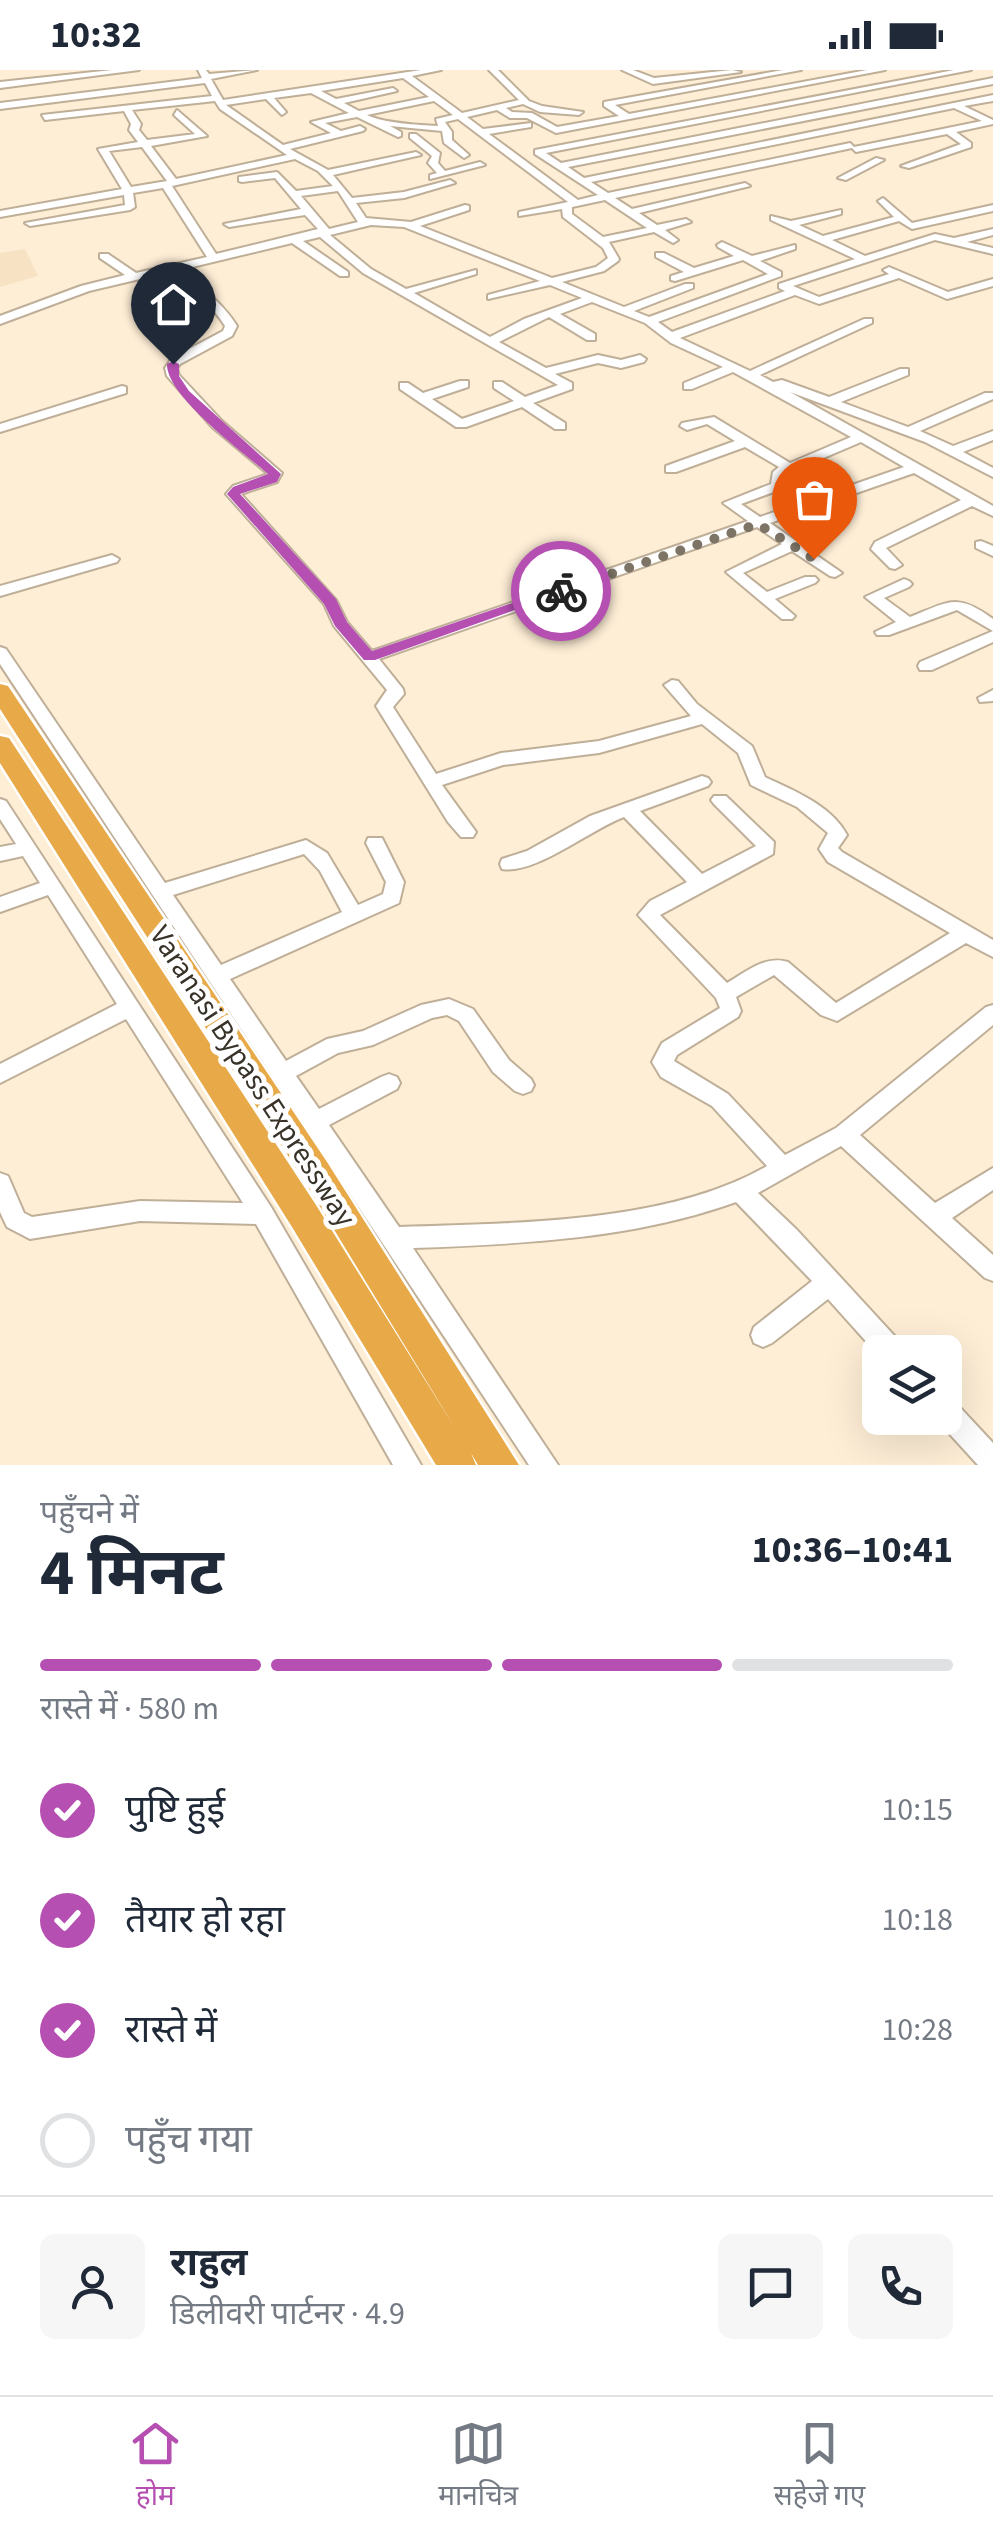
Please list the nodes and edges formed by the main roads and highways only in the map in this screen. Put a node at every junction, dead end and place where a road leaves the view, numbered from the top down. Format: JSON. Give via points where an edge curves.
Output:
{"nodes":[{"id":1,"x":0,"y":691,"type":"edge"},
{"id":2,"x":0,"y":744,"type":"edge"},
{"id":3,"x":457,"y":1465,"type":"edge"},
{"id":4,"x":500,"y":1465,"type":"edge"}],
"edges":[{"from":1,"to":4,"type":"highway","name":"Varanasi Bypass Expressway"},
{"from":2,"to":3,"type":"highway","name":"Varanasi Bypass Expressway"}]}
